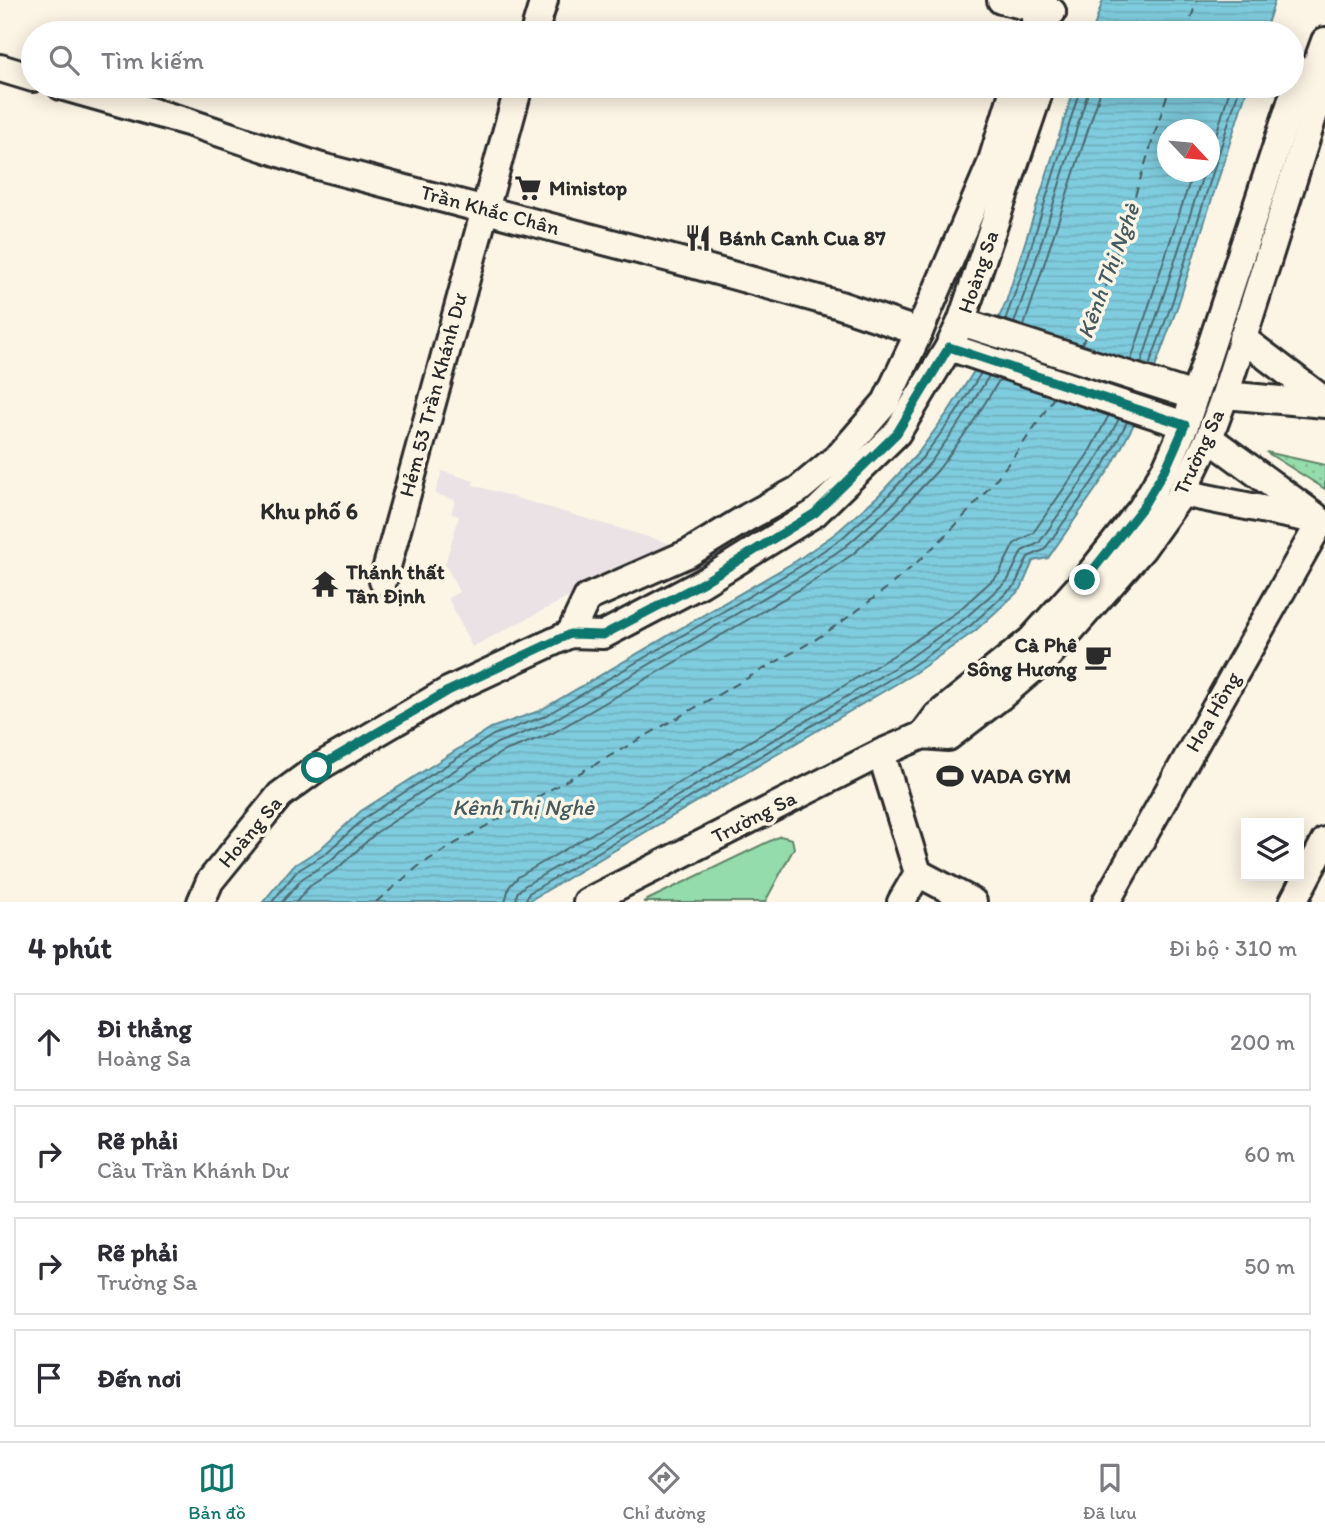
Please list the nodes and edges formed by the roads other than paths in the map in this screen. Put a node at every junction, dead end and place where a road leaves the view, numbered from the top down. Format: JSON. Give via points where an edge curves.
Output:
{"nodes":[{"id":1,"x":544,"y":0,"type":"edge"},
{"id":2,"x":1001,"y":0,"type":"edge"},
{"id":3,"x":1056,"y":15,"type":"edge"},
{"id":4,"x":538,"y":21,"type":"edge"},
{"id":5,"x":1322,"y":55,"type":"edge"},
{"id":6,"x":0,"y":68,"type":"edge"},
{"id":7,"x":1304,"y":73,"type":"edge"},
{"id":8,"x":21,"y":74,"type":"edge"},
{"id":9,"x":103,"y":98,"type":"edge"},
{"id":10,"x":516,"y":98,"type":"edge"},
{"id":11,"x":1011,"y":98,"type":"edge"},
{"id":12,"x":1037,"y":98,"type":"edge"},
{"id":13,"x":1292,"y":98,"type":"edge"},
{"id":14,"x":484,"y":209,"type":"junction"},
{"id":15,"x":961,"y":322,"type":"junction"},
{"id":16,"x":919,"y":332,"type":"junction"},
{"id":17,"x":1242,"y":338,"type":"junction"},
{"id":18,"x":949,"y":347,"type":"junction"},
{"id":19,"x":1225,"y":395,"type":"junction"},
{"id":20,"x":1194,"y":396,"type":"junction"},
{"id":21,"x":1325,"y":403,"type":"edge"},
{"id":22,"x":1185,"y":425,"type":"junction"},
{"id":23,"x":1209,"y":438,"type":"junction"},
{"id":24,"x":1182,"y":493,"type":"junction"},
{"id":25,"x":1323,"y":522,"type":"edge"},
{"id":26,"x":383,"y":581,"type":"dead end"},
{"id":27,"x":570,"y":634,"type":"junction"},
{"id":28,"x":923,"y":735,"type":"junction"},
{"id":29,"x":881,"y":753,"type":"junction"},
{"id":30,"x":1325,"y":841,"type":"edge"},
{"id":31,"x":918,"y":873,"type":"junction"},
{"id":32,"x":201,"y":902,"type":"edge"},
{"id":33,"x":587,"y":902,"type":"edge"},
{"id":34,"x":901,"y":902,"type":"edge"},
{"id":35,"x":973,"y":902,"type":"edge"},
{"id":36,"x":1106,"y":902,"type":"edge"},
{"id":37,"x":1293,"y":902,"type":"edge"}],
"edges":[{"from":1,"to":4,"type":"street"},
{"from":2,"to":3,"type":"street"},
{"from":5,"to":7,"type":"street","name":"Trường Sa"},
{"from":5,"to":17,"type":"street","name":"Trường Sa","via":[[1323,85]]},
{"from":6,"to":8,"type":"street"},
{"from":9,"to":14,"type":"street","name":"Trần Khắc Chân","via":[[318,166]]},
{"from":10,"to":14,"type":"street","name":"Hẻm 53 Trần Khánh Dư"},
{"from":11,"to":16,"type":"street","name":"Hoàng Sa","via":[[991,164]]},
{"from":12,"to":15,"type":"street","name":"Hoàng Sa"},
{"from":13,"to":20,"type":"street","name":"Trường Sa"},
{"from":14,"to":16,"type":"street","name":"Trần Khắc Chân","via":[[840,305]]},
{"from":14,"to":26,"type":"street","name":"Hẻm 53 Trần Khánh Dư"},
{"from":15,"to":18,"type":"street","name":"Hoàng Sa"},
{"from":15,"to":20,"type":"street"},
{"from":16,"to":27,"type":"street","name":"Hoàng Sa","via":[[886,402],[840,455],[799,490],[689,553],[587,598]]},
{"from":17,"to":19,"type":"street","name":"Trường Sa"},
{"from":17,"to":21,"type":"street"},
{"from":18,"to":22,"type":"street"},
{"from":18,"to":27,"type":"street","name":"Hoàng Sa","via":[[897,433],[815,513],[702,583],[603,635]]},
{"from":19,"to":21,"type":"street"},
{"from":19,"to":23,"type":"street","name":"Trường Sa"},
{"from":20,"to":22,"type":"street","name":"Trường Sa"},
{"from":22,"to":28,"type":"street","name":"Trường Sa","via":[[1142,508],[1085,580],[1031,640],[937,716]]},
{"from":23,"to":24,"type":"street","name":"Trường Sa"},
{"from":23,"to":25,"type":"street"},
{"from":24,"to":25,"type":"street"},
{"from":24,"to":28,"type":"street","name":"Trường Sa","via":[[1142,549],[1047,657],[947,737]]},
{"from":25,"to":36,"type":"street","name":"Hoa Hồng"},
{"from":27,"to":32,"type":"street","name":"Hoàng Sa","via":[[448,691],[317,768],[280,795],[210,881]]},
{"from":28,"to":29,"type":"street","name":"Trường Sa"},
{"from":29,"to":31,"type":"street"},
{"from":29,"to":33,"type":"street","name":"Trường Sa"},
{"from":30,"to":37,"type":"street"},
{"from":31,"to":34,"type":"street"},
{"from":31,"to":35,"type":"street"}]}
